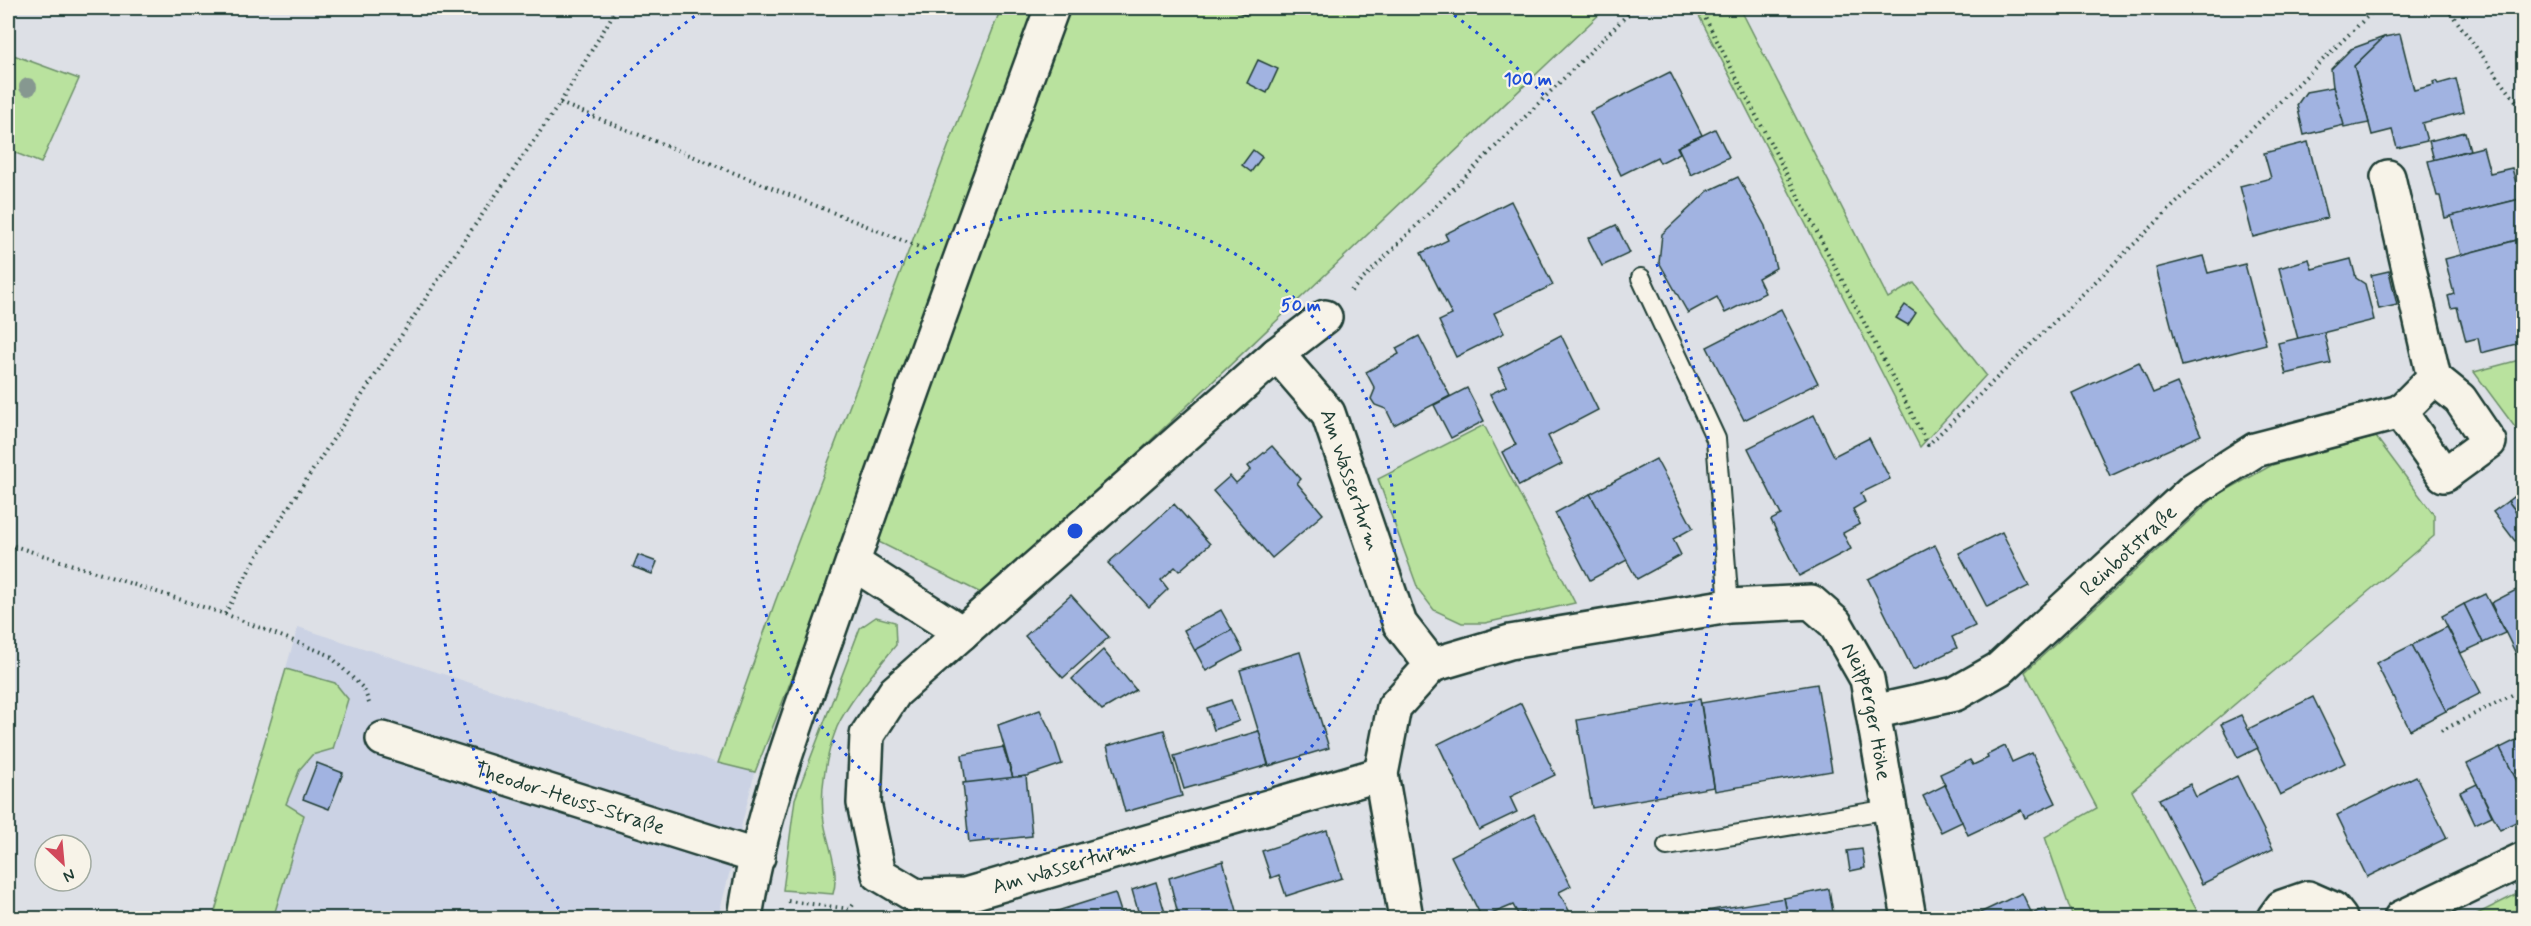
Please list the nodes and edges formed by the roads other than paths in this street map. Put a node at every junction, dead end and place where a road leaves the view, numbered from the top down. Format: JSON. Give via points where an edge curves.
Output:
{"nodes":[{"id":1,"x":1052,"y":8,"type":"edge"},
{"id":2,"x":2388,"y":177,"type":"dead end"},
{"id":3,"x":1641,"y":278,"type":"dead end"},
{"id":4,"x":1325,"y":318,"type":"road end"},
{"id":5,"x":1277,"y":354,"type":"junction"},
{"id":6,"x":2433,"y":378,"type":"junction"},
{"id":7,"x":2400,"y":412,"type":"junction"},
{"id":8,"x":853,"y":563,"type":"junction"},
{"id":9,"x":1728,"y":606,"type":"junction"},
{"id":10,"x":962,"y":633,"type":"junction"},
{"id":11,"x":1432,"y":665,"type":"junction"},
{"id":12,"x":1873,"y":712,"type":"junction"},
{"id":13,"x":383,"y":740,"type":"road end"},
{"id":14,"x":1382,"y":774,"type":"junction"},
{"id":15,"x":1890,"y":809,"type":"junction"},
{"id":16,"x":1667,"y":846,"type":"dead end"},
{"id":17,"x":758,"y":857,"type":"junction"},
{"id":18,"x":2523,"y":859,"type":"edge"},
{"id":19,"x":747,"y":907,"type":"edge"},
{"id":20,"x":1406,"y":918,"type":"edge"},
{"id":21,"x":1909,"y":918,"type":"edge"},
{"id":22,"x":2274,"y":918,"type":"edge"},
{"id":23,"x":2340,"y":918,"type":"edge"},
{"id":24,"x":2401,"y":918,"type":"edge"}],
"edges":[{"from":1,"to":8,"type":"street"},
{"from":2,"to":6,"type":"street"},
{"from":3,"to":9,"type":"lane","via":[[1716,439]]},
{"from":4,"to":5,"type":"street","name":"Am Wasserturm"},
{"from":5,"to":10,"type":"street","name":"Am Wasserturm"},
{"from":5,"to":11,"type":"street","name":"Am Wasserturm","via":[[1328,413],[1400,624]]},
{"from":6,"to":7,"type":"street"},
{"from":6,"to":7,"type":"street","via":[[2460,399],[2489,442],[2444,475]]},
{"from":7,"to":12,"type":"street","name":"Reinbotstraße","via":[[2255,450],[2194,489],[1999,669],[1955,694]]},
{"from":8,"to":10,"type":"street"},
{"from":8,"to":17,"type":"street","via":[[774,792]]},
{"from":9,"to":11,"type":"street","name":"Neipperger Höhe","via":[[1510,642]]},
{"from":9,"to":12,"type":"street","name":"Neipperger Höhe","via":[[1810,602],[1835,623],[1867,679]]},
{"from":10,"to":14,"type":"street","name":"Am Wasserturm","via":[[895,692],[867,735],[864,803],[879,874],[916,896],[965,895]]},
{"from":11,"to":14,"type":"street","via":[[1394,707]]},
{"from":12,"to":15,"type":"street","name":"Neipperger Höhe"},
{"from":13,"to":17,"type":"street","name":"Theodor-Heuss-Straße"},
{"from":14,"to":20,"type":"street"},
{"from":15,"to":16,"type":"lane"},
{"from":15,"to":21,"type":"street","name":"Neipperger Höhe"},
{"from":17,"to":19,"type":"street"},
{"from":18,"to":24,"type":"street"},
{"from":22,"to":23,"type":"street","via":[[2282,907],[2308,898],[2333,909]]}]}
